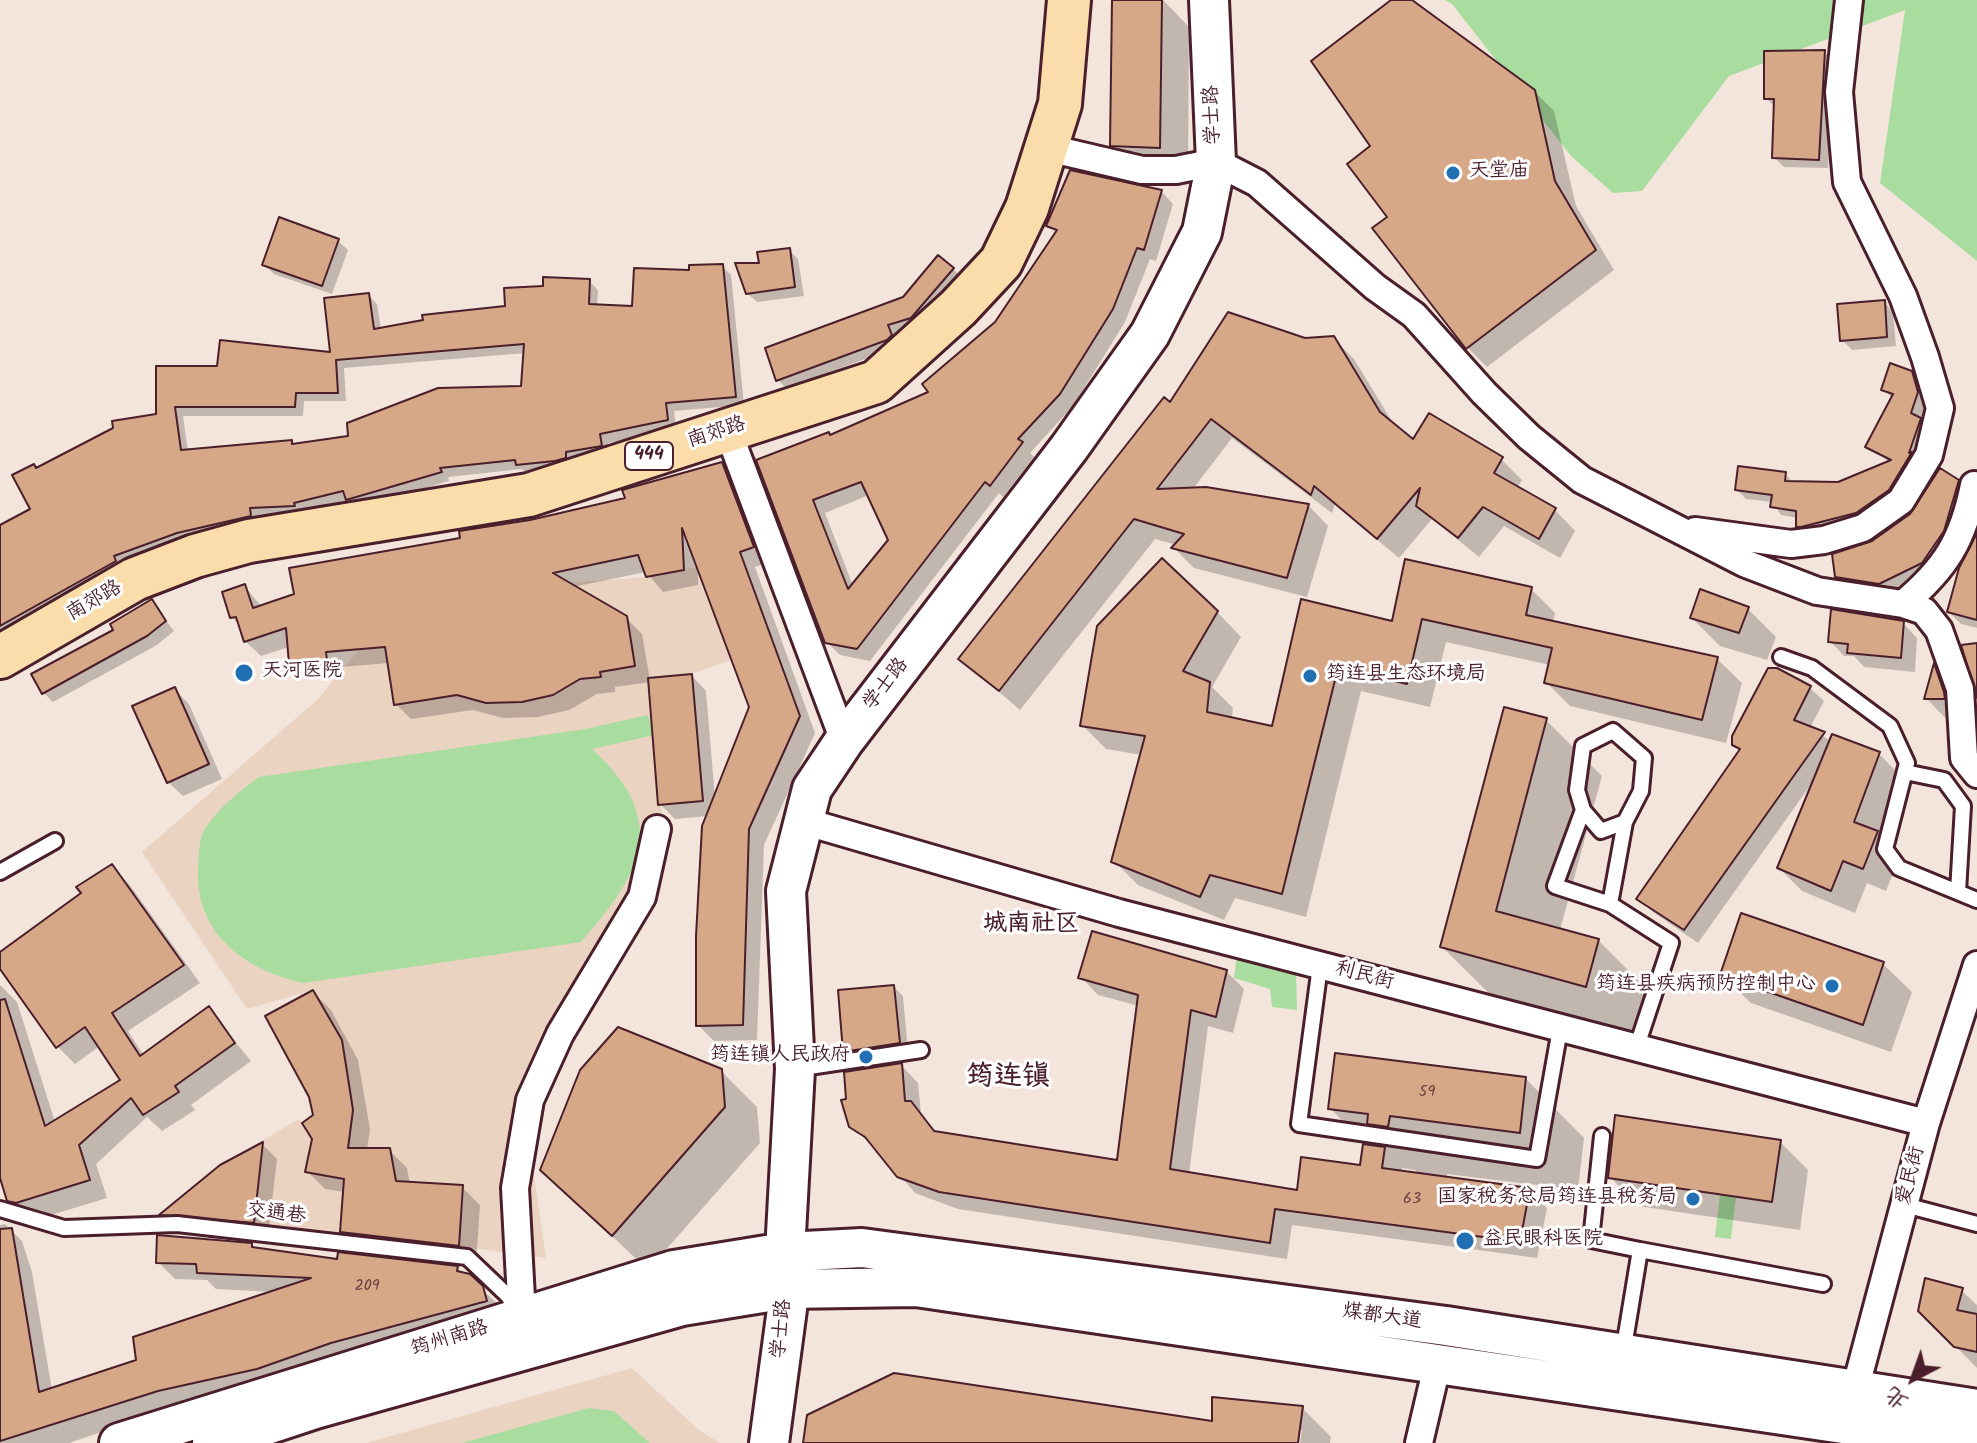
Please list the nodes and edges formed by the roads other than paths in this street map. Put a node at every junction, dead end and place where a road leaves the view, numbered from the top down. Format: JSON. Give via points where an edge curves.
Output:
{"nodes":[{"id":1,"x":1069,"y":0,"type":"edge"},
{"id":2,"x":1209,"y":0,"type":"edge"},
{"id":3,"x":1849,"y":0,"type":"edge"},
{"id":4,"x":1048,"y":148,"type":"junction"},
{"id":5,"x":1216,"y":162,"type":"junction"},
{"id":6,"x":728,"y":431,"type":"junction"},
{"id":7,"x":1974,"y":485,"type":"dead end"},
{"id":8,"x":1675,"y":529,"type":"junction"},
{"id":9,"x":1903,"y":604,"type":"junction"},
{"id":10,"x":0,"y":657,"type":"edge"},
{"id":11,"x":1781,"y":657,"type":"dead end"},
{"id":12,"x":844,"y":741,"type":"junction"},
{"id":13,"x":1905,"y":772,"type":"junction"},
{"id":14,"x":1977,"y":774,"type":"edge"},
{"id":15,"x":1583,"y":810,"type":"junction"},
{"id":16,"x":803,"y":821,"type":"junction"},
{"id":17,"x":1625,"y":822,"type":"junction"},
{"id":18,"x":657,"y":829,"type":"dead end"},
{"id":19,"x":55,"y":841,"type":"dead end"},
{"id":20,"x":0,"y":872,"type":"edge"},
{"id":21,"x":1958,"y":892,"type":"junction"},
{"id":22,"x":1977,"y":900,"type":"edge"},
{"id":23,"x":1610,"y":904,"type":"junction"},
{"id":24,"x":1977,"y":965,"type":"edge"},
{"id":25,"x":1320,"y":966,"type":"junction"},
{"id":26,"x":1560,"y":1029,"type":"junction"},
{"id":27,"x":1636,"y":1049,"type":"junction"},
{"id":28,"x":921,"y":1050,"type":"dead end"},
{"id":29,"x":795,"y":1069,"type":"junction"},
{"id":30,"x":1926,"y":1123,"type":"junction"},
{"id":31,"x":1602,"y":1136,"type":"dead end"},
{"id":32,"x":1905,"y":1205,"type":"junction"},
{"id":33,"x":0,"y":1209,"type":"edge"},
{"id":34,"x":1977,"y":1224,"type":"edge"},
{"id":35,"x":1640,"y":1250,"type":"junction"},
{"id":36,"x":785,"y":1252,"type":"junction"},
{"id":37,"x":1823,"y":1284,"type":"dead end"},
{"id":38,"x":787,"y":1289,"type":"junction"},
{"id":39,"x":522,"y":1317,"type":"junction"},
{"id":40,"x":1623,"y":1354,"type":"junction"},
{"id":41,"x":1437,"y":1366,"type":"junction"},
{"id":42,"x":1850,"y":1406,"type":"junction"},
{"id":43,"x":1977,"y":1409,"type":"edge"},
{"id":44,"x":119,"y":1443,"type":"edge"},
{"id":45,"x":212,"y":1443,"type":"edge"},
{"id":46,"x":769,"y":1443,"type":"edge"},
{"id":47,"x":1419,"y":1443,"type":"edge"},
{"id":48,"x":1972,"y":1443,"type":"edge"}],
"edges":[{"from":1,"to":4,"type":"main road","name":"南郊路","number":"444","via":[[1060,104]]},
{"from":2,"to":5,"type":"main road","name":"学士路"},
{"from":3,"to":8,"type":"street","via":[[1839,92],[1847,182],[1903,296],[1925,357],[1940,408],[1929,455],[1901,501],[1863,528],[1824,540],[1791,544]]},
{"from":4,"to":5,"type":"street","via":[[1142,170]]},
{"from":4,"to":6,"type":"main road","name":"南郊路","number":"444","via":[[1001,262],[876,382]]},
{"from":5,"to":8,"type":"street","via":[[1264,187],[1375,287],[1414,315],[1484,393],[1582,480]]},
{"from":5,"to":12,"type":"main road","name":"学士路","via":[[1202,232],[1150,334]]},
{"from":6,"to":10,"type":"main road","name":"南郊路","number":"444","via":[[529,495],[249,541],[195,556],[135,579]]},
{"from":6,"to":12,"type":"street"},
{"from":7,"to":9,"type":"street","via":[[1955,549]]},
{"from":8,"to":9,"type":"street","via":[[1817,591]]},
{"from":9,"to":14,"type":"street","via":[[1924,611],[1939,630],[1960,689],[1964,758]]},
{"from":11,"to":13,"type":"lane","via":[[1812,668],[1890,726],[1907,763]]},
{"from":12,"to":16,"type":"main road","name":"学士路","via":[[812,789]]},
{"from":13,"to":21,"type":"lane","via":[[1944,780],[1963,806]]},
{"from":13,"to":21,"type":"lane","via":[[1885,849],[1899,868]]},
{"from":15,"to":17,"type":"lane","via":[[1601,831]]},
{"from":15,"to":17,"type":"lane","via":[[1577,790],[1583,746],[1613,731],[1644,758],[1641,791]]},
{"from":15,"to":23,"type":"lane","via":[[1555,886]]},
{"from":16,"to":25,"type":"street","name":"利民街"},
{"from":16,"to":29,"type":"main road","name":"学士路","via":[[786,891]]},
{"from":17,"to":23,"type":"lane"},
{"from":18,"to":39,"type":"street","via":[[642,897],[560,1034],[530,1100],[515,1188]]},
{"from":19,"to":20,"type":"lane"},
{"from":21,"to":22,"type":"lane"},
{"from":23,"to":27,"type":"lane","via":[[1671,943]]},
{"from":24,"to":30,"type":"street","name":"爱民街"},
{"from":25,"to":26,"type":"street","name":"利民街"},
{"from":25,"to":26,"type":"lane","via":[[1299,1124],[1537,1159]]},
{"from":26,"to":27,"type":"street","name":"利民街"},
{"from":27,"to":30,"type":"street","name":"利民街"},
{"from":28,"to":29,"type":"lane"},
{"from":29,"to":36,"type":"main road","name":"学士路"},
{"from":30,"to":32,"type":"street","name":"爱民街"},
{"from":31,"to":35,"type":"lane","via":[[1591,1240]]},
{"from":32,"to":34,"type":"lane"},
{"from":32,"to":42,"type":"street","name":"爱民街"},
{"from":33,"to":39,"type":"lane","name":"交通巷","via":[[64,1228],[177,1224],[467,1257]]},
{"from":35,"to":37,"type":"lane"},
{"from":35,"to":40,"type":"lane"},
{"from":36,"to":38,"type":"main road","name":"学士路"},
{"from":36,"to":39,"type":"main road","name":"筠州南路","via":[[674,1270]]},
{"from":36,"to":40,"type":"main road","name":"煤都大道","via":[[862,1248]]},
{"from":38,"to":41,"type":"main road","name":"煤都大道","via":[[916,1287]]},
{"from":38,"to":45,"type":"main road","name":"筠州南路","via":[[682,1306]]},
{"from":38,"to":46,"type":"main road","name":"学士路"},
{"from":39,"to":44,"type":"main road","name":"筠州南路"},
{"from":40,"to":42,"type":"main road","name":"煤都大道"},
{"from":41,"to":42,"type":"main road","name":"煤都大道"},
{"from":41,"to":47,"type":"street"},
{"from":42,"to":43,"type":"main road","name":"煤都大道"},
{"from":42,"to":48,"type":"main road","name":"煤都大道"}]}
